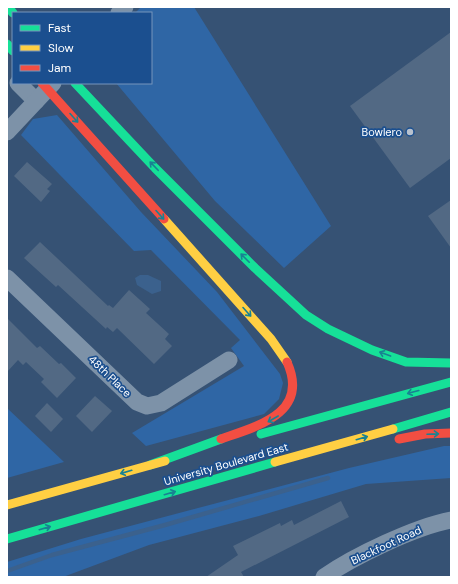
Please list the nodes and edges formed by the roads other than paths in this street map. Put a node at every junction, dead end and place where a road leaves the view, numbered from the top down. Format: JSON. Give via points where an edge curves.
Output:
{"nodes":[{"id":1,"x":19,"y":84,"type":"edge"},
{"id":2,"x":76,"y":84,"type":"edge"},
{"id":3,"x":48,"y":85,"type":"edge"},
{"id":4,"x":36,"y":101,"type":"junction"},
{"id":5,"x":7,"y":132,"type":"edge"},
{"id":6,"x":7,"y":278,"type":"edge"},
{"id":7,"x":229,"y":360,"type":"dead end"},
{"id":8,"x":451,"y":363,"type":"edge"},
{"id":9,"x":451,"y":382,"type":"edge"},
{"id":10,"x":451,"y":412,"type":"edge"},
{"id":11,"x":451,"y":434,"type":"edge"},
{"id":12,"x":270,"y":464,"type":"junction"},
{"id":13,"x":150,"y":465,"type":"junction"},
{"id":14,"x":7,"y":505,"type":"edge"},
{"id":15,"x":451,"y":520,"type":"edge"},
{"id":16,"x":7,"y":539,"type":"edge"},
{"id":17,"x":324,"y":577,"type":"edge"}],
"edges":[{"from":1,"to":4,"type":"street"},
{"from":8,"to":2,"type":"main road","one_way":true,"via":[[406,362],[372,350],[306,315],[155,168]]},
{"from":3,"to":4,"type":"street"},
{"from":3,"to":13,"type":"main road","one_way":true,"via":[[271,339],[288,363],[293,386],[289,402],[280,414],[243,432]]},
{"from":4,"to":5,"type":"street"},
{"from":6,"to":7,"type":"street","name":"48th Place","via":[[137,402],[147,406],[161,403]]},
{"from":9,"to":13,"type":"main road","name":"University Boulevard East","one_way":true},
{"from":12,"to":10,"type":"main road","name":"University Boulevard East","one_way":true},
{"from":12,"to":11,"type":"main road","one_way":true,"via":[[425,434]]},
{"from":16,"to":12,"type":"main road","name":"University Boulevard East","one_way":true},
{"from":13,"to":14,"type":"main road","name":"University Boulevard East","one_way":true},
{"from":15,"to":17,"type":"street","name":"Blackfoot Road","via":[[431,524],[378,548]]}]}
